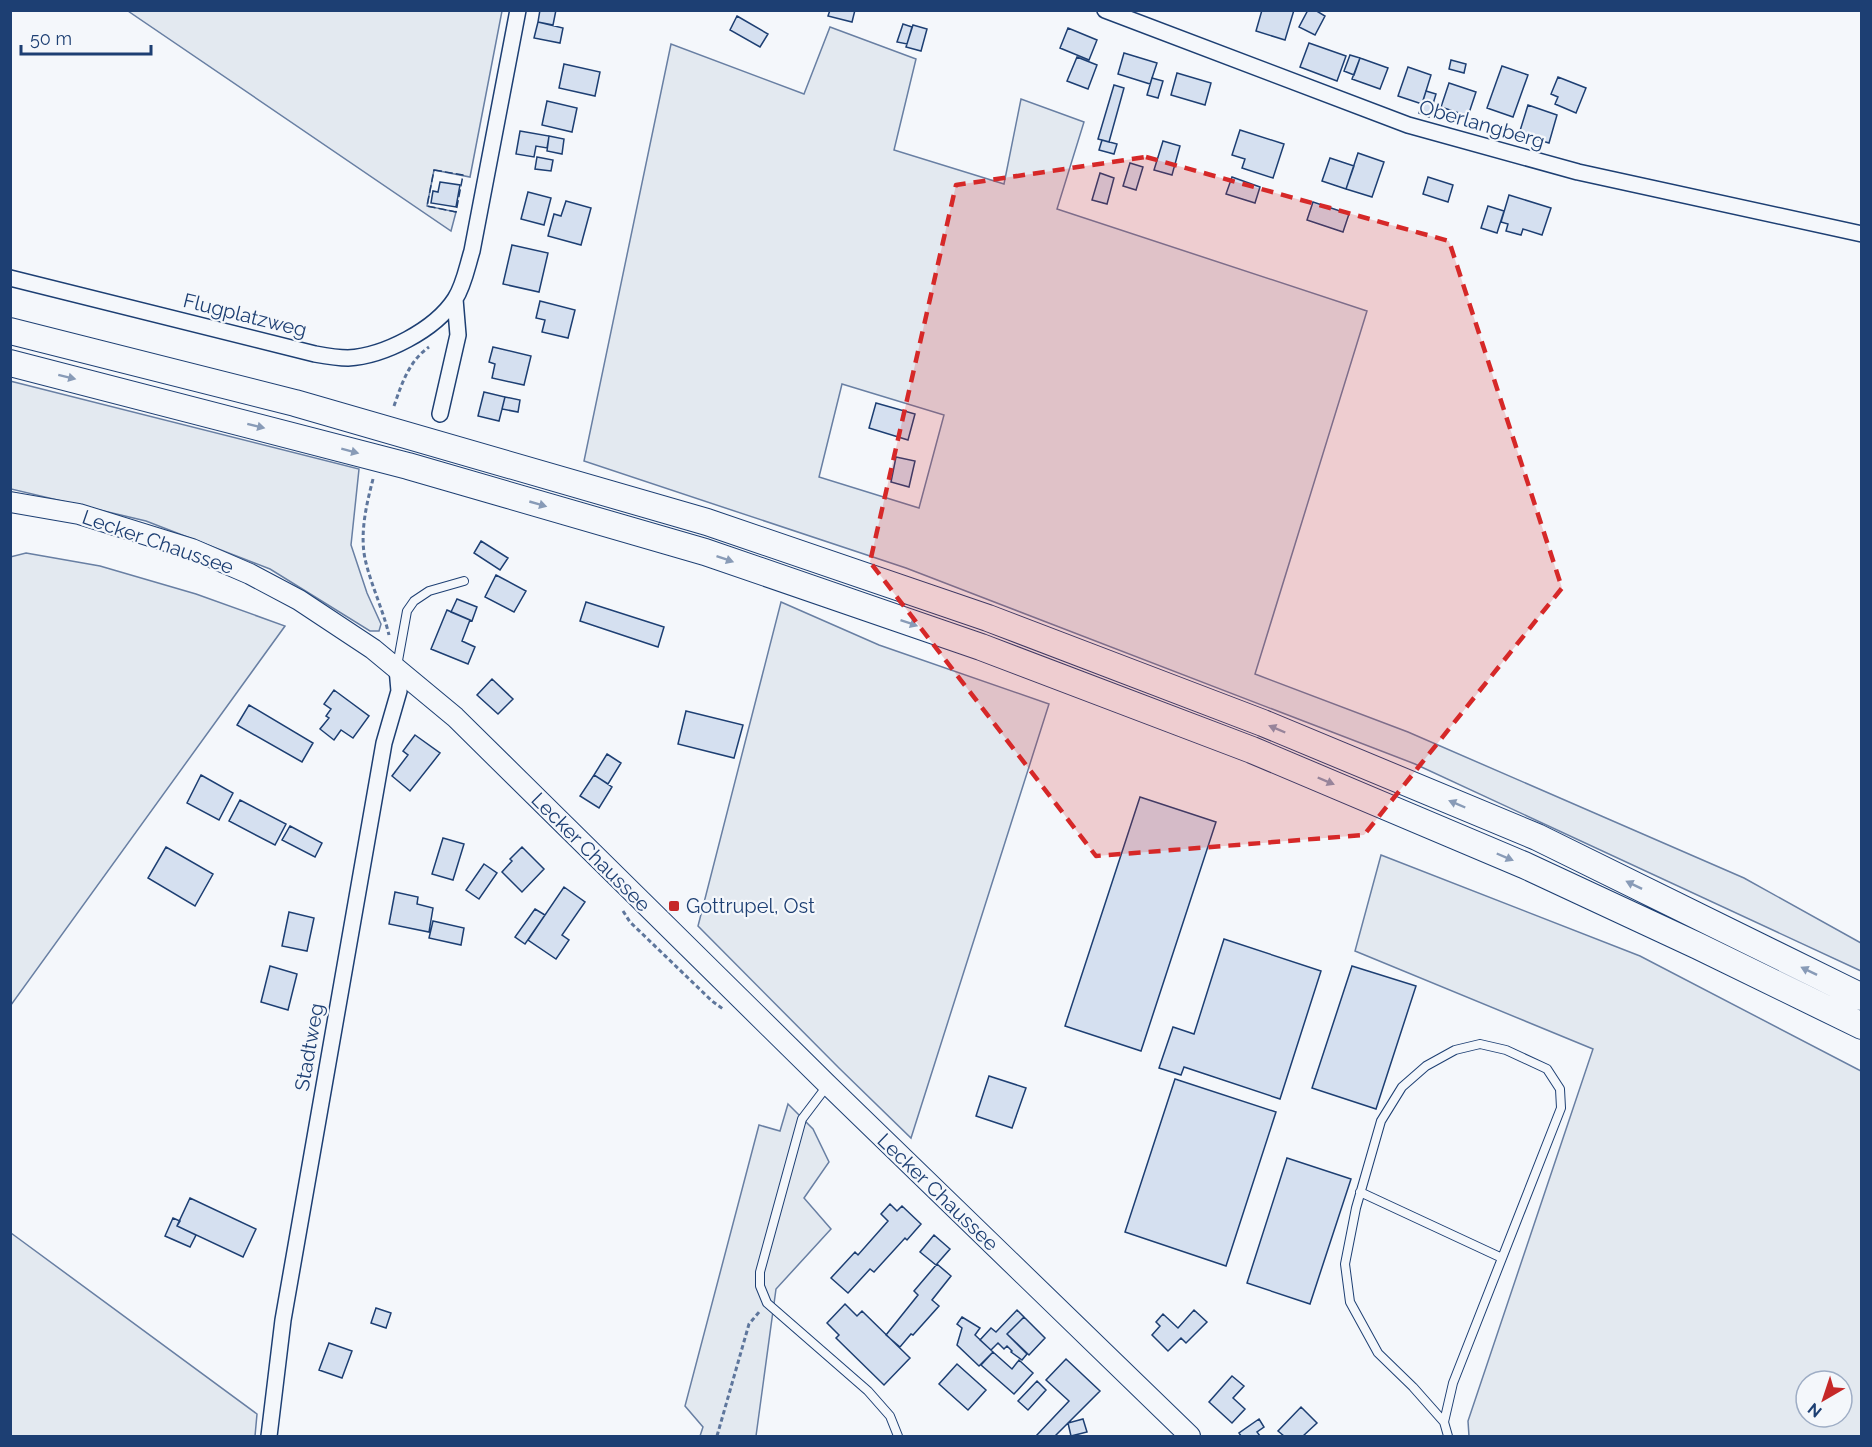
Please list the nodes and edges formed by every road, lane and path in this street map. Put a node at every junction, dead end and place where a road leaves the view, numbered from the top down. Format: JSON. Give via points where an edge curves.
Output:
{"nodes":[{"id":1,"x":519,"y":10,"type":"edge"},
{"id":2,"x":1105,"y":10,"type":"edge"},
{"id":3,"x":1862,"y":234,"type":"edge"},
{"id":4,"x":10,"y":278,"type":"edge"},
{"id":5,"x":455,"y":299,"type":"junction"},
{"id":6,"x":10,"y":332,"type":"edge"},
{"id":7,"x":458,"y":335,"type":"junction"},
{"id":8,"x":10,"y":363,"type":"edge"},
{"id":9,"x":394,"y":406,"type":"dead end"},
{"id":10,"x":440,"y":414,"type":"dead end"},
{"id":11,"x":373,"y":479,"type":"dead end"},
{"id":12,"x":10,"y":502,"type":"edge"},
{"id":13,"x":464,"y":581,"type":"dead end"},
{"id":14,"x":389,"y":635,"type":"dead end"},
{"id":15,"x":397,"y":668,"type":"junction"},
{"id":16,"x":1862,"y":997,"type":"edge"},
{"id":17,"x":1862,"y":1026,"type":"edge"},
{"id":18,"x":828,"y":1085,"type":"junction"},
{"id":19,"x":1360,"y":1192,"type":"junction"},
{"id":20,"x":1502,"y":1258,"type":"junction"},
{"id":21,"x":767,"y":1303,"type":"junction"},
{"id":22,"x":1444,"y":1422,"type":"junction"},
{"id":23,"x":269,"y":1437,"type":"edge"},
{"id":24,"x":717,"y":1437,"type":"edge"},
{"id":25,"x":898,"y":1437,"type":"edge"},
{"id":26,"x":1190,"y":1437,"type":"edge"},
{"id":27,"x":1448,"y":1437,"type":"edge"}],
"edges":[{"from":1,"to":5,"type":"street","name":"Flugplatzweg","via":[[472,251]]},
{"from":2,"to":3,"type":"street","name":"Oberlangberg","via":[[1408,125],[1578,172]]},
{"from":4,"to":5,"type":"street","name":"Flugplatzweg","via":[[315,354],[347,358],[407,340],[432,323]]},
{"from":5,"to":7,"type":"street","name":"Flugplatzweg"},
{"from":16,"to":6,"type":"highway","one_way":true,"via":[[1537,837],[1263,723],[988,618],[684,516],[295,403]]},
{"from":7,"to":9,"type":"path","via":[[440,339],[421,353],[406,372]]},
{"from":7,"to":10,"type":"street","name":"Flugplatzweg"},
{"from":8,"to":17,"type":"highway","one_way":true,"via":[[396,463],[705,552],[981,647],[1252,750],[1524,865]]},
{"from":11,"to":14,"type":"path","via":[[365,510],[366,562]]},
{"from":12,"to":15,"type":"street","name":"Lecker Chaussee","via":[[79,514],[192,549],[299,600]]},
{"from":13,"to":15,"type":"lane","via":[[429,591],[414,601],[407,611]]},
{"from":15,"to":18,"type":"street","name":"Lecker Chaussee","via":[[455,717]]},
{"from":15,"to":23,"type":"street","name":"Stadtweg","via":[[399,691],[384,743],[283,1320]]},
{"from":18,"to":21,"type":"lane","via":[[802,1119],[760,1272],[760,1287]]},
{"from":18,"to":26,"type":"street","name":"Lecker Chaussee"},
{"from":19,"to":20,"type":"lane"},
{"from":19,"to":20,"type":"lane","via":[[1381,1120],[1402,1087],[1426,1066],[1455,1050],[1480,1044],[1506,1050],[1548,1069],[1560,1089],[1561,1108]]},
{"from":19,"to":22,"type":"lane","via":[[1345,1264],[1350,1302],[1378,1353]]},
{"from":20,"to":22,"type":"lane","via":[[1453,1383]]},
{"from":21,"to":24,"type":"path","via":[[749,1323]]},
{"from":21,"to":25,"type":"lane","via":[[868,1391],[890,1416]]},
{"from":22,"to":27,"type":"lane"}]}
